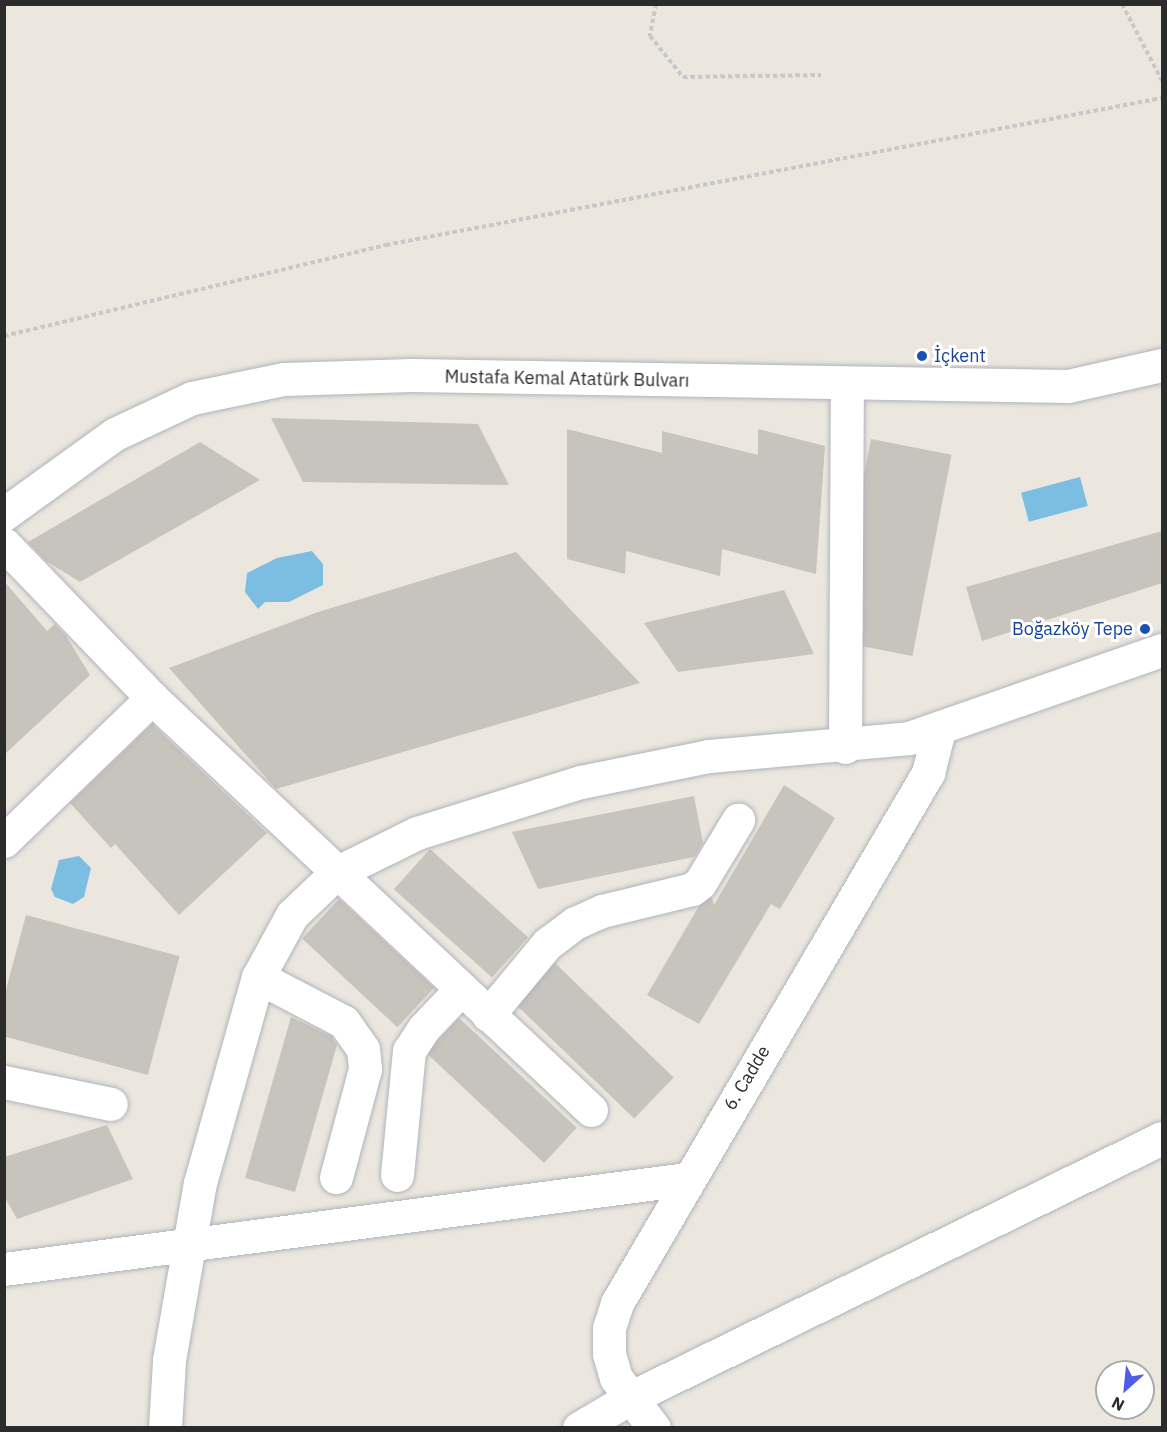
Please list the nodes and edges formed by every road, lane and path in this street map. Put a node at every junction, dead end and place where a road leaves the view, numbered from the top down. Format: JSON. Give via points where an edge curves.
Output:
{"nodes":[{"id":1,"x":656,"y":4,"type":"edge"},
{"id":2,"x":1122,"y":4,"type":"edge"},
{"id":3,"x":821,"y":75,"type":"dead end"},
{"id":4,"x":1162,"y":81,"type":"edge"},
{"id":5,"x":1162,"y":98,"type":"edge"},
{"id":6,"x":4,"y":336,"type":"edge"},
{"id":7,"x":1162,"y":365,"type":"edge"},
{"id":8,"x":847,"y":385,"type":"junction"},
{"id":9,"x":4,"y":514,"type":"edge"},
{"id":10,"x":4,"y":544,"type":"edge"},
{"id":11,"x":1162,"y":650,"type":"edge"},
{"id":12,"x":152,"y":698,"type":"junction"},
{"id":13,"x":939,"y":730,"type":"junction"},
{"id":14,"x":845,"y":747,"type":"junction"},
{"id":15,"x":738,"y":820,"type":"dead end"},
{"id":16,"x":4,"y":841,"type":"edge"},
{"id":17,"x":336,"y":873,"type":"junction"},
{"id":18,"x":258,"y":977,"type":"junction"},
{"id":19,"x":461,"y":989,"type":"junction"},
{"id":20,"x":488,"y":1015,"type":"junction"},
{"id":21,"x":4,"y":1082,"type":"edge"},
{"id":22,"x":111,"y":1104,"type":"dead end"},
{"id":23,"x":591,"y":1110,"type":"dead end"},
{"id":24,"x":1162,"y":1138,"type":"edge"},
{"id":25,"x":397,"y":1174,"type":"dead end"},
{"id":26,"x":336,"y":1177,"type":"dead end"},
{"id":27,"x":687,"y":1179,"type":"junction"},
{"id":28,"x":188,"y":1247,"type":"junction"},
{"id":29,"x":4,"y":1269,"type":"edge"},
{"id":30,"x":630,"y":1398,"type":"junction"},
{"id":31,"x":165,"y":1428,"type":"edge"},
{"id":32,"x":579,"y":1428,"type":"edge"},
{"id":33,"x":654,"y":1428,"type":"edge"}],
"edges":[{"from":1,"to":3,"type":"path","via":[[650,36],[683,77]]},
{"from":2,"to":4,"type":"path"},
{"from":5,"to":6,"type":"path","via":[[386,246]]},
{"from":7,"to":8,"type":"street","name":"Mustafa Kemal Atatürk Bulvarı","via":[[1068,386]]},
{"from":8,"to":9,"type":"street","name":"Mustafa Kemal Atatürk Bulvarı","via":[[411,375],[284,379],[192,398],[115,434]]},
{"from":8,"to":14,"type":"street"},
{"from":10,"to":12,"type":"street"},
{"from":11,"to":13,"type":"street"},
{"from":12,"to":16,"type":"street"},
{"from":12,"to":17,"type":"street"},
{"from":13,"to":14,"type":"street"},
{"from":13,"to":27,"type":"street","name":"6. Cadde","via":[[928,773]]},
{"from":14,"to":17,"type":"street","via":[[709,756],[581,782],[417,833]]},
{"from":15,"to":20,"type":"street","via":[[707,875],[692,889],[602,911],[575,923],[548,944]]},
{"from":17,"to":18,"type":"street","via":[[292,915]]},
{"from":17,"to":19,"type":"street"},
{"from":18,"to":26,"type":"street","via":[[345,1022],[363,1049],[365,1069]]},
{"from":18,"to":28,"type":"street","via":[[200,1183]]},
{"from":19,"to":20,"type":"street"},
{"from":19,"to":25,"type":"street","via":[[423,1028],[409,1051]]},
{"from":20,"to":23,"type":"street"},
{"from":21,"to":22,"type":"street"},
{"from":24,"to":30,"type":"street"},
{"from":27,"to":28,"type":"street"},
{"from":27,"to":30,"type":"street","name":"6. Cadde","via":[[617,1303],[609,1328],[609,1354]]},
{"from":28,"to":29,"type":"street"},
{"from":28,"to":31,"type":"street","via":[[170,1360]]},
{"from":30,"to":32,"type":"street"},
{"from":30,"to":33,"type":"street","name":"6. Cadde"}]}
